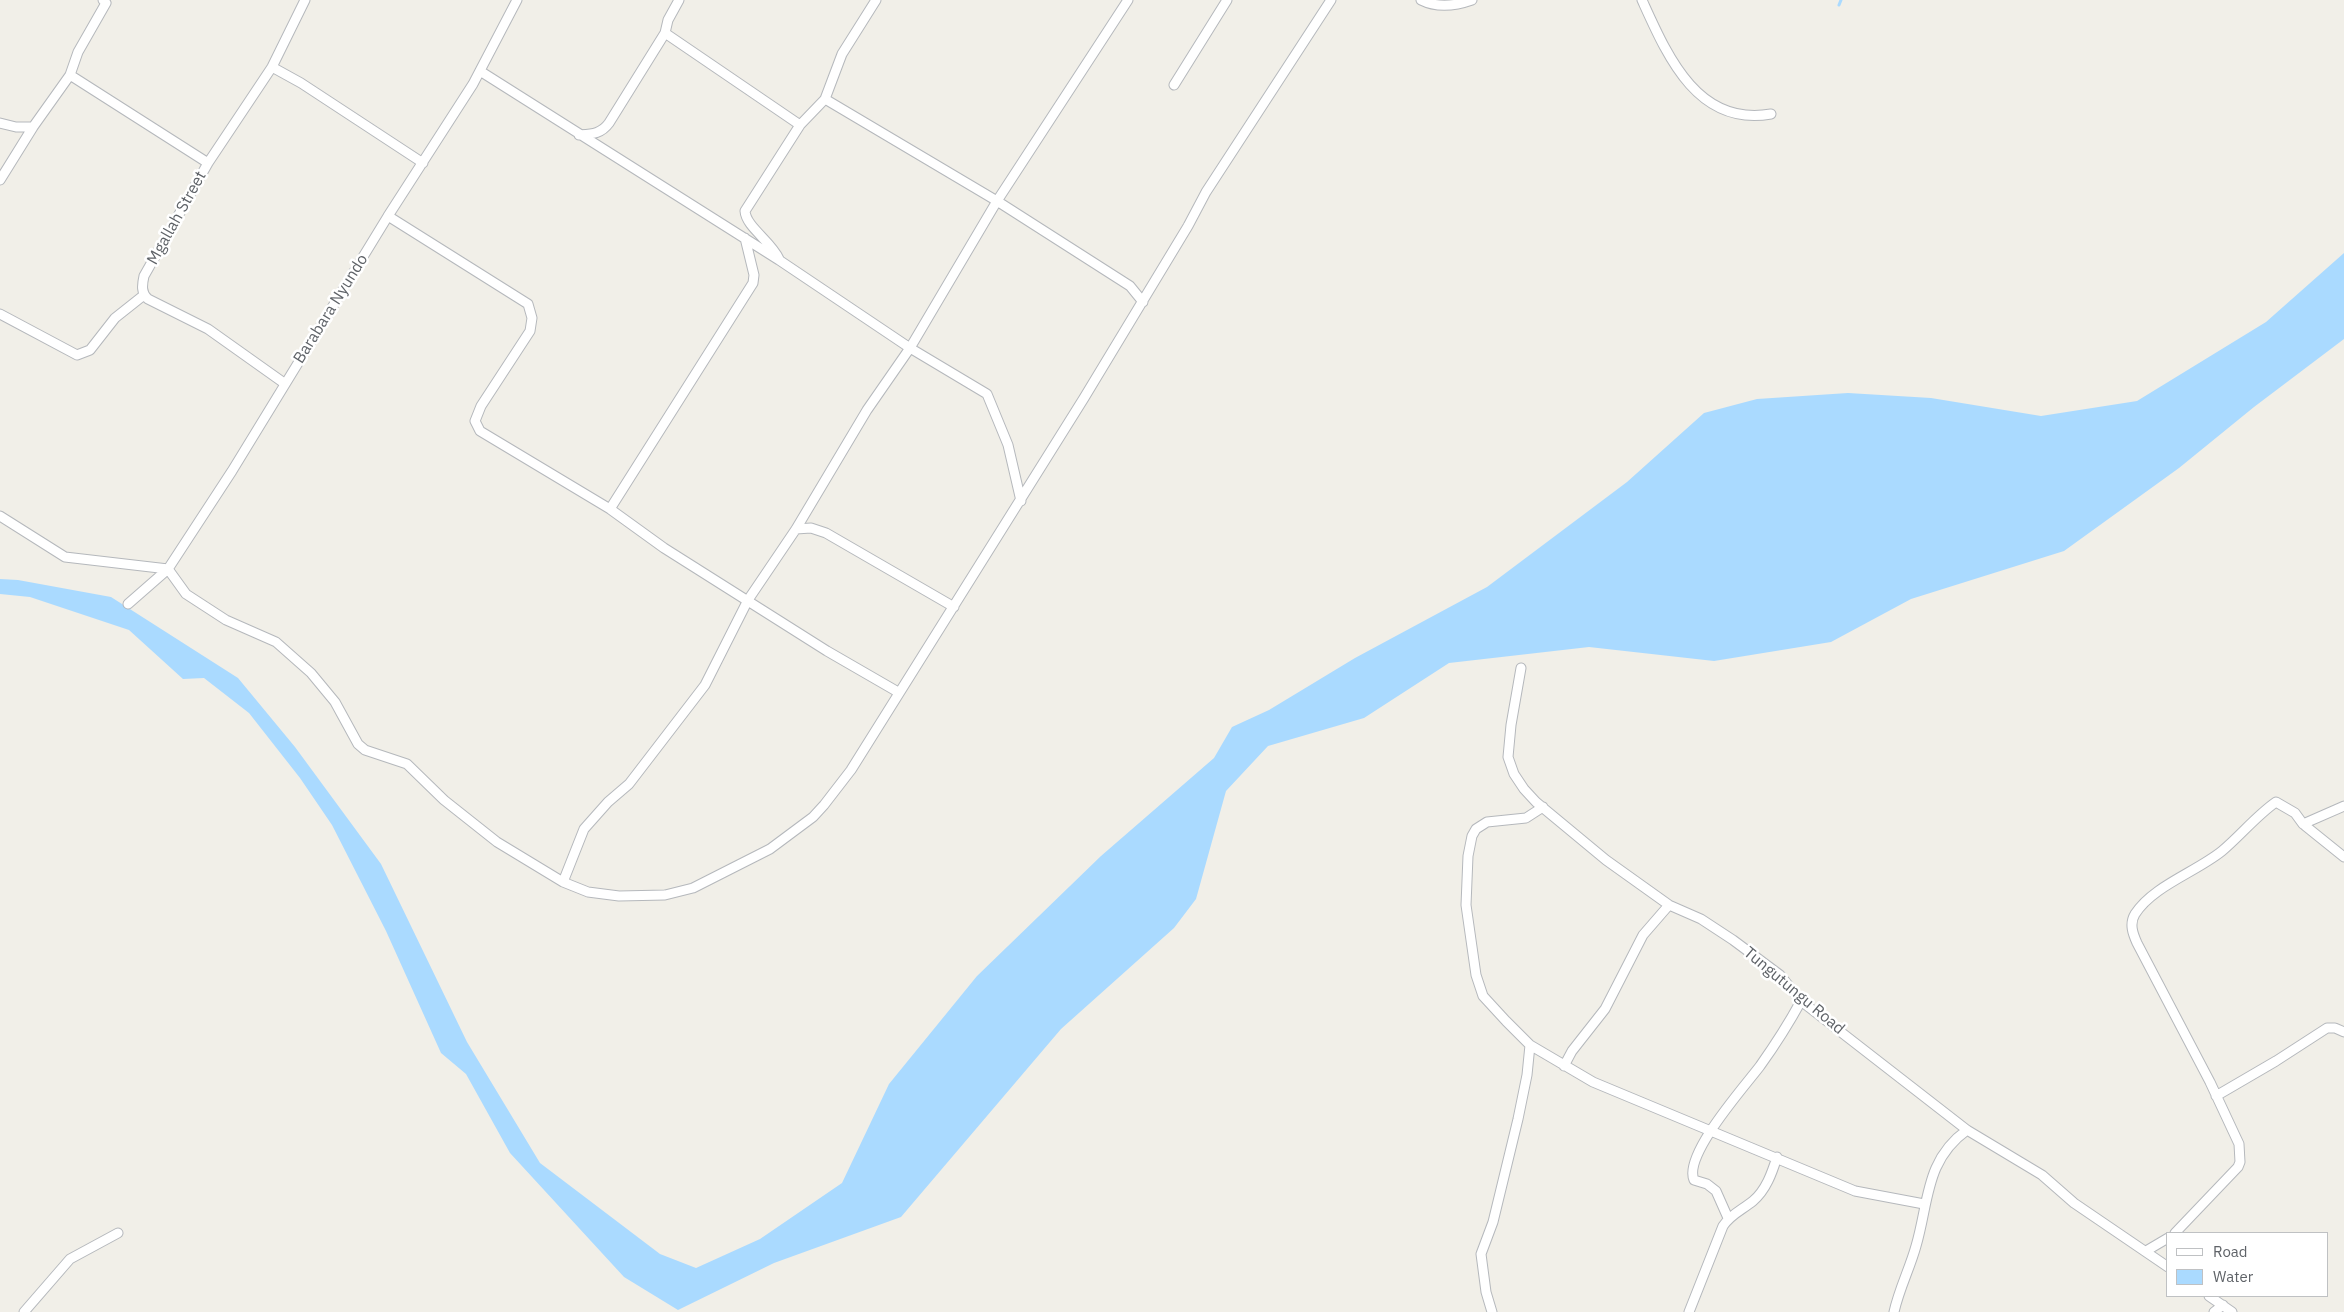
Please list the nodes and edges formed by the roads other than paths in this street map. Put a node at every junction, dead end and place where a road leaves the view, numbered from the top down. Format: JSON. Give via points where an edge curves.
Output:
{"nodes":[{"id":1,"x":305,"y":0,"type":"edge"},
{"id":2,"x":517,"y":0,"type":"edge"},
{"id":3,"x":679,"y":0,"type":"edge"},
{"id":4,"x":1128,"y":0,"type":"edge"},
{"id":5,"x":1227,"y":0,"type":"edge"},
{"id":6,"x":1331,"y":0,"type":"edge"},
{"id":7,"x":1421,"y":0,"type":"edge"},
{"id":8,"x":1472,"y":0,"type":"edge"},
{"id":9,"x":1642,"y":0,"type":"edge"},
{"id":10,"x":106,"y":1,"type":"edge"},
{"id":11,"x":872,"y":2,"type":"edge"},
{"id":12,"x":665,"y":33,"type":"junction"},
{"id":13,"x":272,"y":67,"type":"junction"},
{"id":14,"x":480,"y":71,"type":"junction"},
{"id":15,"x":70,"y":75,"type":"junction"},
{"id":16,"x":1174,"y":85,"type":"dead end"},
{"id":17,"x":825,"y":99,"type":"junction"},
{"id":18,"x":1771,"y":114,"type":"dead end"},
{"id":19,"x":0,"y":123,"type":"edge"},
{"id":20,"x":800,"y":125,"type":"junction"},
{"id":21,"x":33,"y":127,"type":"junction"},
{"id":22,"x":579,"y":135,"type":"junction"},
{"id":23,"x":208,"y":163,"type":"junction"},
{"id":24,"x":423,"y":163,"type":"junction"},
{"id":25,"x":0,"y":180,"type":"edge"},
{"id":26,"x":997,"y":201,"type":"junction"},
{"id":27,"x":388,"y":216,"type":"junction"},
{"id":28,"x":745,"y":238,"type":"junction"},
{"id":29,"x":779,"y":260,"type":"junction"},
{"id":30,"x":144,"y":295,"type":"junction"},
{"id":31,"x":1143,"y":302,"type":"junction"},
{"id":32,"x":0,"y":314,"type":"edge"},
{"id":33,"x":910,"y":348,"type":"junction"},
{"id":34,"x":284,"y":383,"type":"junction"},
{"id":35,"x":1021,"y":501,"type":"junction"},
{"id":36,"x":610,"y":510,"type":"junction"},
{"id":37,"x":0,"y":516,"type":"edge"},
{"id":38,"x":796,"y":529,"type":"junction"},
{"id":39,"x":168,"y":569,"type":"junction"},
{"id":40,"x":748,"y":600,"type":"junction"},
{"id":41,"x":128,"y":604,"type":"dead end"},
{"id":42,"x":954,"y":608,"type":"junction"},
{"id":43,"x":1521,"y":668,"type":"dead end"},
{"id":44,"x":898,"y":692,"type":"junction"},
{"id":45,"x":2344,"y":806,"type":"edge"},
{"id":46,"x":1543,"y":807,"type":"junction"},
{"id":47,"x":2303,"y":824,"type":"junction"},
{"id":48,"x":2344,"y":857,"type":"edge"},
{"id":49,"x":563,"y":882,"type":"junction"},
{"id":50,"x":1670,"y":905,"type":"junction"},
{"id":51,"x":1801,"y":1001,"type":"junction"},
{"id":52,"x":2344,"y":1032,"type":"edge"},
{"id":53,"x":1530,"y":1045,"type":"junction"},
{"id":54,"x":1564,"y":1066,"type":"junction"},
{"id":55,"x":2216,"y":1096,"type":"junction"},
{"id":56,"x":1711,"y":1129,"type":"junction"},
{"id":57,"x":1967,"y":1130,"type":"junction"},
{"id":58,"x":1777,"y":1157,"type":"junction"},
{"id":59,"x":1924,"y":1204,"type":"junction"},
{"id":60,"x":1728,"y":1218,"type":"junction"},
{"id":61,"x":2176,"y":1232,"type":"edge"},
{"id":62,"x":118,"y":1233,"type":"dead end"},
{"id":63,"x":2166,"y":1239,"type":"edge"},
{"id":64,"x":2146,"y":1251,"type":"junction"},
{"id":65,"x":2166,"y":1266,"type":"edge"},
{"id":66,"x":2211,"y":1297,"type":"edge"},
{"id":67,"x":2223,"y":1305,"type":"junction"},
{"id":68,"x":24,"y":1312,"type":"edge"},
{"id":69,"x":1492,"y":1312,"type":"edge"},
{"id":70,"x":1689,"y":1312,"type":"edge"},
{"id":71,"x":1894,"y":1312,"type":"edge"},
{"id":72,"x":2214,"y":1312,"type":"edge"},
{"id":73,"x":2232,"y":1312,"type":"edge"}],
"edges":[{"from":1,"to":13,"type":"street","name":"Mgallah Street"},
{"from":2,"to":14,"type":"street","name":"Barabara Nyundo"},
{"from":3,"to":12,"type":"street"},
{"from":4,"to":26,"type":"street"},
{"from":5,"to":16,"type":"street"},
{"from":6,"to":31,"type":"street","via":[[1206,192]]},
{"from":7,"to":8,"type":"street","via":[[1443,6]]},
{"from":9,"to":18,"type":"street","via":[[1668,54],[1704,100],[1720,109],[1754,117]]},
{"from":10,"to":15,"type":"street","via":[[78,52]]},
{"from":11,"to":17,"type":"street","via":[[842,54]]},
{"from":12,"to":20,"type":"street"},
{"from":12,"to":22,"type":"street","via":[[606,127],[595,134]]},
{"from":13,"to":23,"type":"street","name":"Mgallah Street"},
{"from":13,"to":24,"type":"street"},
{"from":14,"to":22,"type":"street"},
{"from":14,"to":24,"type":"street","name":"Barabara Nyundo"},
{"from":15,"to":21,"type":"street"},
{"from":15,"to":23,"type":"street"},
{"from":17,"to":20,"type":"street"},
{"from":17,"to":26,"type":"street"},
{"from":19,"to":21,"type":"street","via":[[16,128]]},
{"from":20,"to":29,"type":"street","via":[[745,211],[752,227],[769,242]]},
{"from":21,"to":25,"type":"street"},
{"from":22,"to":28,"type":"street"},
{"from":23,"to":30,"type":"street","name":"Mgallah Street","via":[[144,276]]},
{"from":24,"to":27,"type":"street","name":"Barabara Nyundo"},
{"from":26,"to":31,"type":"street","via":[[1130,286]]},
{"from":26,"to":33,"type":"street"},
{"from":27,"to":34,"type":"street","name":"Barabara Nyundo"},
{"from":27,"to":36,"type":"street","via":[[528,304],[532,318],[530,331],[481,406],[476,426]]},
{"from":28,"to":29,"type":"street"},
{"from":28,"to":36,"type":"street","via":[[753,283]]},
{"from":29,"to":33,"type":"street"},
{"from":30,"to":32,"type":"street","via":[[115,318],[90,350],[77,355]]},
{"from":30,"to":34,"type":"street","via":[[208,329]]},
{"from":31,"to":35,"type":"street"},
{"from":33,"to":35,"type":"street","via":[[987,394],[1008,445]]},
{"from":33,"to":38,"type":"street","via":[[867,410]]},
{"from":34,"to":39,"type":"street","name":"Barabara Nyundo"},
{"from":35,"to":42,"type":"street"},
{"from":36,"to":40,"type":"street"},
{"from":37,"to":39,"type":"street","via":[[65,557]]},
{"from":38,"to":40,"type":"street"},
{"from":38,"to":42,"type":"street","via":[[812,528],[826,533]]},
{"from":39,"to":41,"type":"street","name":"Barabara Nyundo"},
{"from":39,"to":49,"type":"street","via":[[186,594],[226,620],[276,642],[311,673],[326,690],[358,744],[365,750],[407,764],[447,803],[497,842]]},
{"from":40,"to":44,"type":"street"},
{"from":40,"to":49,"type":"street","via":[[705,685],[629,784],[584,829]]},
{"from":42,"to":44,"type":"street"},
{"from":43,"to":46,"type":"street","name":"Tungutungu Road","via":[[1508,757],[1524,789]]},
{"from":44,"to":49,"type":"street","via":[[851,770],[824,805],[770,849],[693,888],[665,895],[611,895],[588,892]]},
{"from":45,"to":47,"type":"street"},
{"from":46,"to":50,"type":"street","name":"Tungutungu Road","via":[[1606,860]]},
{"from":46,"to":53,"type":"street","via":[[1526,818],[1481,824],[1472,836],[1468,856],[1466,905],[1478,985],[1490,1005]]},
{"from":47,"to":48,"type":"street"},
{"from":47,"to":55,"type":"street","via":[[2295,813],[2276,802],[2221,852],[2154,895],[2135,914],[2131,923],[2132,934]]},
{"from":50,"to":51,"type":"street","name":"Tungutungu Road","via":[[1733,940],[1780,975]]},
{"from":50,"to":54,"type":"street","via":[[1643,935],[1605,1009]]},
{"from":51,"to":56,"type":"street","via":[[1759,1067]]},
{"from":51,"to":57,"type":"street","name":"Tungutungu Road"},
{"from":52,"to":55,"type":"street","via":[[2327,1028]]},
{"from":53,"to":54,"type":"street"},
{"from":53,"to":69,"type":"street","via":[[1518,1119],[1481,1254]]},
{"from":54,"to":56,"type":"street","via":[[1593,1082]]},
{"from":55,"to":61,"type":"street","via":[[2239,1144],[2240,1162]]},
{"from":56,"to":58,"type":"street"},
{"from":56,"to":60,"type":"street","via":[[1692,1176],[1716,1191]]},
{"from":57,"to":59,"type":"street","via":[[1938,1162]]},
{"from":57,"to":64,"type":"street","name":"Tungutungu Road","via":[[2042,1175],[2074,1203]]},
{"from":58,"to":59,"type":"street","via":[[1855,1191]]},
{"from":58,"to":60,"type":"street","via":[[1764,1188],[1754,1200]]},
{"from":59,"to":71,"type":"street","via":[[1916,1249]]},
{"from":60,"to":70,"type":"street","via":[[1717,1236]]},
{"from":62,"to":68,"type":"street","via":[[70,1259]]},
{"from":63,"to":64,"type":"street"},
{"from":64,"to":65,"type":"street","name":"Tungutungu Road"},
{"from":66,"to":67,"type":"street"},
{"from":67,"to":72,"type":"street"},
{"from":67,"to":73,"type":"street"}]}
